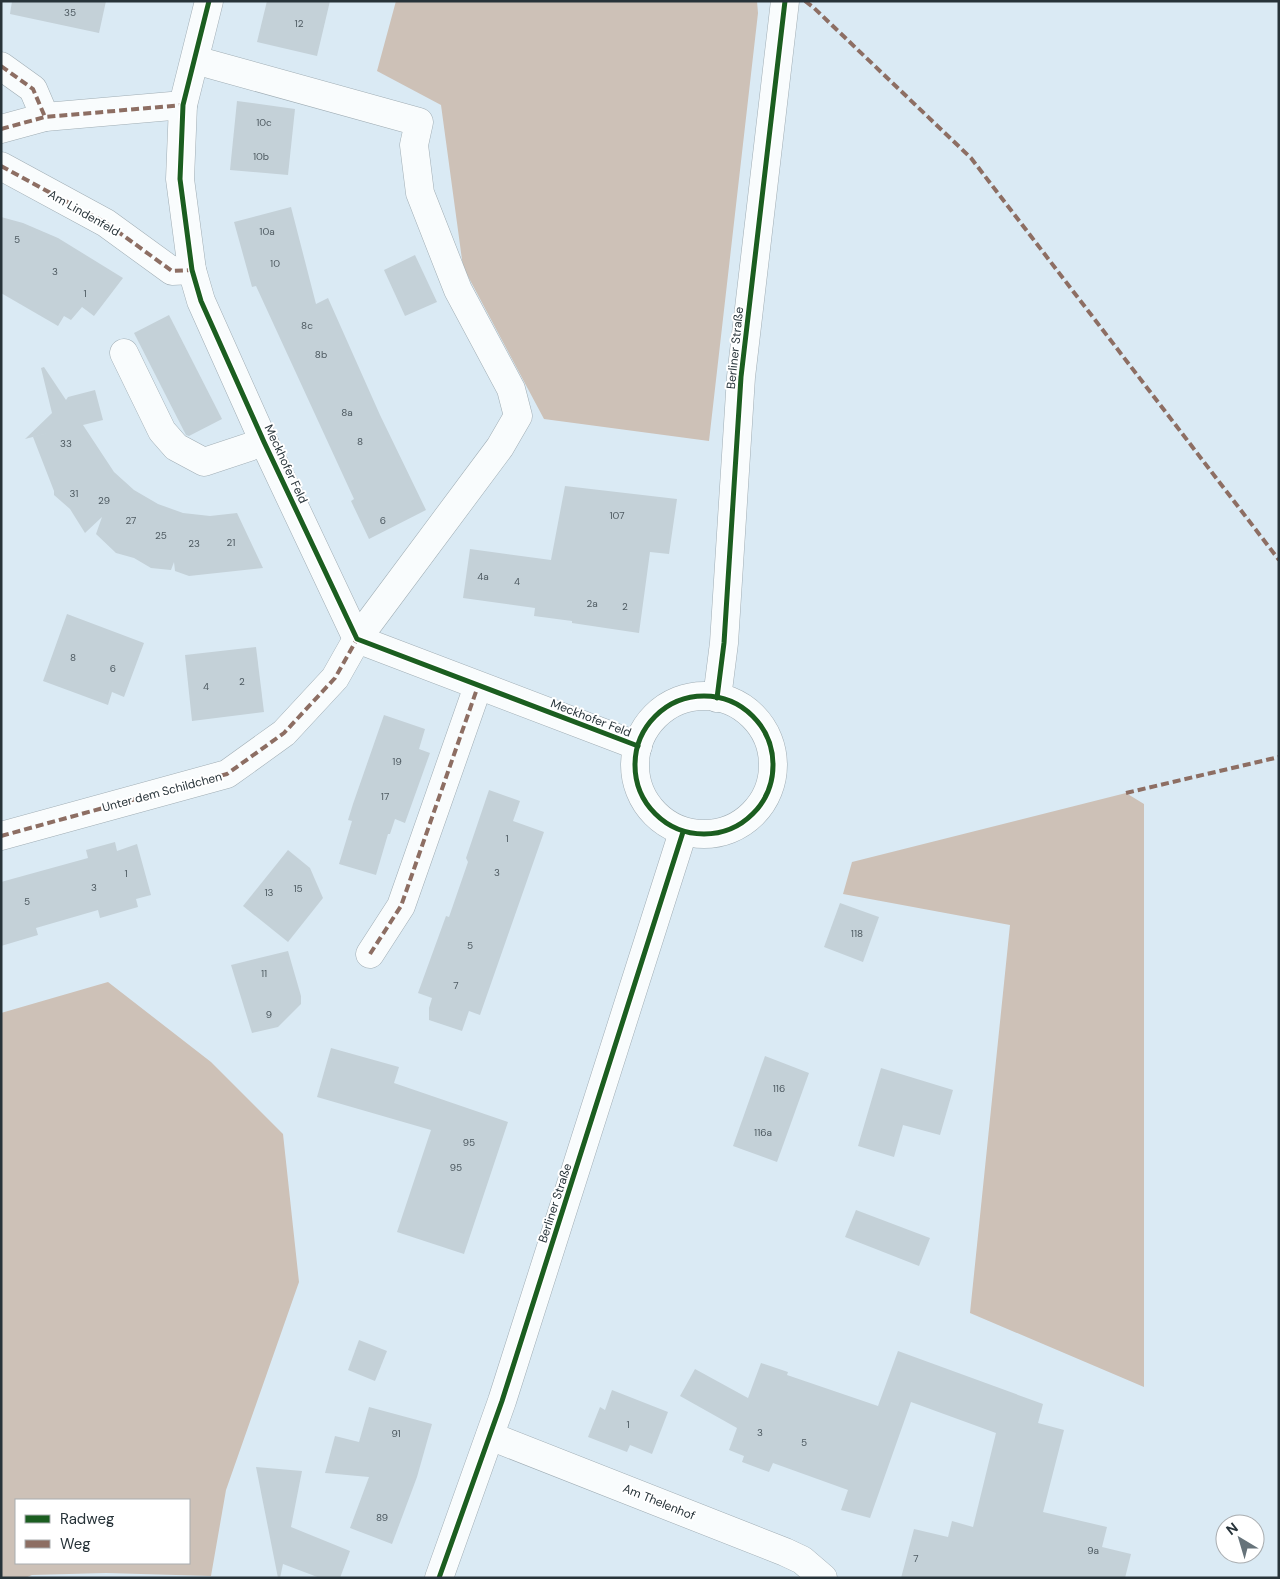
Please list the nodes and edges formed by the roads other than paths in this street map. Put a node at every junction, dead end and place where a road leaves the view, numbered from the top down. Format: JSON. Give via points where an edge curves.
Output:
{"nodes":[{"id":1,"x":209,"y":1,"type":"edge"},
{"id":2,"x":786,"y":1,"type":"edge"},
{"id":3,"x":195,"y":60,"type":"junction"},
{"id":4,"x":1,"y":66,"type":"edge"},
{"id":5,"x":183,"y":105,"type":"junction"},
{"id":6,"x":45,"y":117,"type":"junction"},
{"id":7,"x":1,"y":129,"type":"edge"},
{"id":8,"x":1,"y":166,"type":"edge"},
{"id":9,"x":192,"y":270,"type":"junction"},
{"id":10,"x":124,"y":353,"type":"dead end"},
{"id":11,"x":264,"y":442,"type":"junction"},
{"id":12,"x":357,"y":639,"type":"junction"},
{"id":13,"x":478,"y":686,"type":"junction"},
{"id":14,"x":718,"y":698,"type":"junction"},
{"id":15,"x":638,"y":746,"type":"junction"},
{"id":16,"x":684,"y":832,"type":"junction"},
{"id":17,"x":1,"y":836,"type":"edge"},
{"id":18,"x":370,"y":954,"type":"dead end"},
{"id":19,"x":490,"y":1436,"type":"junction"},
{"id":20,"x":439,"y":1578,"type":"edge"},
{"id":21,"x":822,"y":1578,"type":"edge"}],
"edges":[{"from":1,"to":3,"type":"street","name":"Meckhofer Feld"},
{"from":2,"to":14,"type":"street","name":"Berliner Straße","via":[[741,378]]},
{"from":3,"to":5,"type":"street","name":"Meckhofer Feld"},
{"from":3,"to":12,"type":"street","name":"Unter dem Schildchen","via":[[420,122],[414,145],[420,193],[458,290],[511,389],[518,416],[500,447]]},
{"from":4,"to":6,"type":"street","via":[[33,89]]},
{"from":5,"to":6,"type":"street"},
{"from":5,"to":9,"type":"street","name":"Meckhofer Feld","via":[[180,179]]},
{"from":6,"to":7,"type":"street"},
{"from":8,"to":9,"type":"street","name":"Am Lindenfeld","via":[[106,223],[172,271]]},
{"from":9,"to":11,"type":"street","name":"Meckhofer Feld","via":[[201,301]]},
{"from":10,"to":11,"type":"street","via":[[162,431],[176,447],[204,462]]},
{"from":11,"to":12,"type":"street","name":"Meckhofer Feld"},
{"from":12,"to":13,"type":"street","name":"Meckhofer Feld"},
{"from":12,"to":17,"type":"street","name":"Unter dem Schildchen","via":[[335,678],[284,733],[227,774]]},
{"from":13,"to":15,"type":"street","name":"Meckhofer Feld"},
{"from":13,"to":18,"type":"street","via":[[401,906]]},
{"from":14,"to":15,"type":"street","via":[[697,697],[678,702],[660,713],[646,728]]},
{"from":14,"to":16,"type":"street","via":[[740,706],[758,722],[770,742],[774,766],[769,789],[757,810],[738,825],[716,833],[699,835]]},
{"from":15,"to":16,"type":"street","via":[[635,769],[640,791],[653,811],[670,826]]},
{"from":16,"to":19,"type":"street","name":"Berliner Straße"},
{"from":19,"to":20,"type":"street","name":"Berliner Straße"},
{"from":19,"to":21,"type":"street","name":"Am Thelenhof","via":[[785,1552],[802,1560]]}]}
